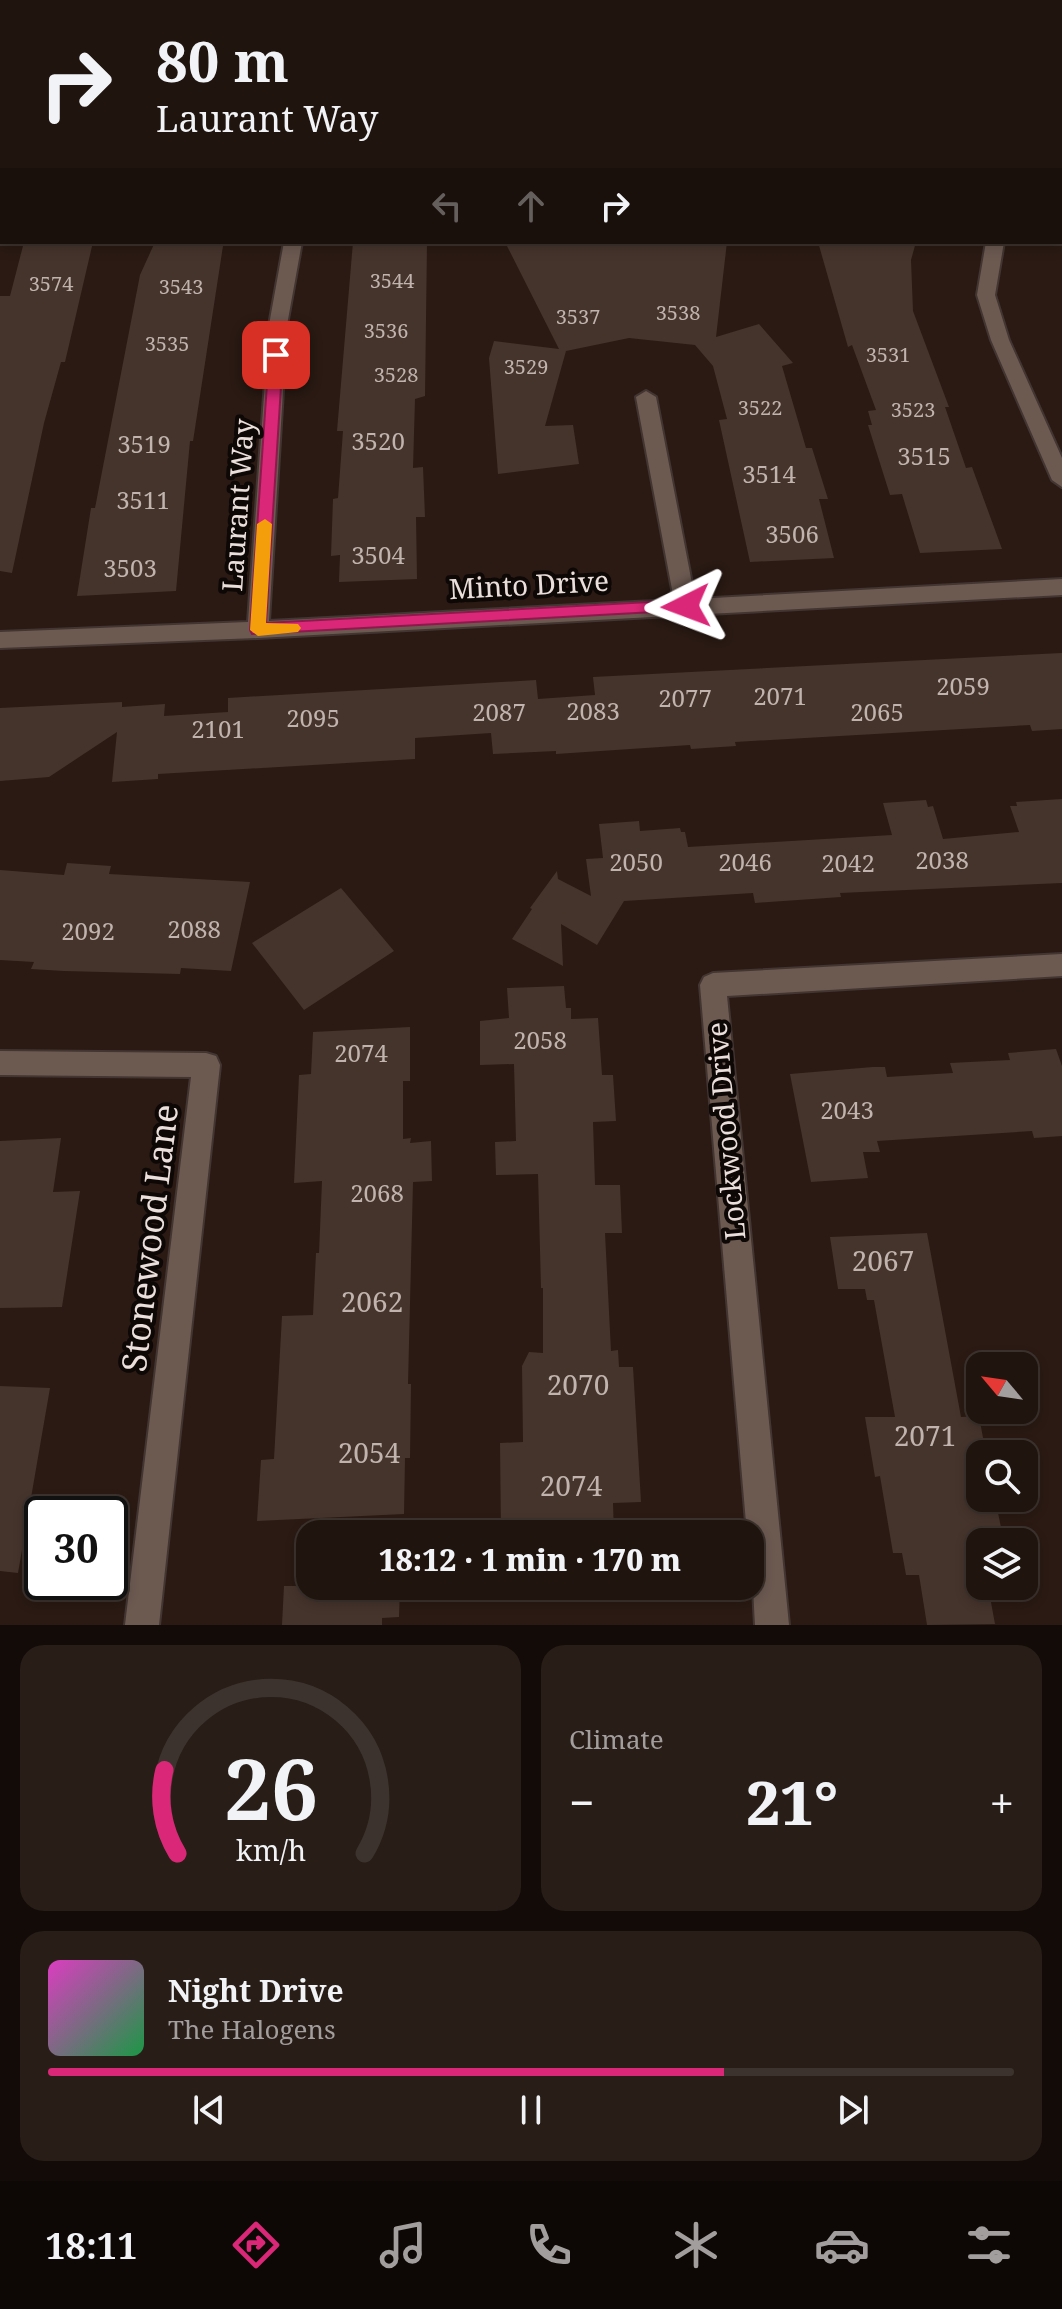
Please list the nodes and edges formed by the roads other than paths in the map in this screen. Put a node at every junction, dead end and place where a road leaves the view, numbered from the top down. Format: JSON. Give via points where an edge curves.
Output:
{"nodes":[{"id":1,"x":895,"y":0,"type":"edge"},
{"id":2,"x":967,"y":0,"type":"edge"},
{"id":3,"x":293,"y":244,"type":"edge"},
{"id":4,"x":995,"y":244,"type":"edge"},
{"id":5,"x":646,"y":397,"type":"dead end"},
{"id":6,"x":1062,"y":480,"type":"edge"},
{"id":7,"x":1062,"y":587,"type":"edge"},
{"id":8,"x":686,"y":606,"type":"junction"},
{"id":9,"x":258,"y":630,"type":"junction"},
{"id":10,"x":0,"y":640,"type":"edge"},
{"id":11,"x":1062,"y":965,"type":"edge"},
{"id":12,"x":0,"y":1063,"type":"edge"},
{"id":13,"x":142,"y":1625,"type":"edge"},
{"id":14,"x":772,"y":1625,"type":"edge"}],
"edges":[{"from":1,"to":2,"type":"street"},
{"from":3,"to":9,"type":"street","name":"Laurant Way","via":[[278,325]]},
{"from":4,"to":6,"type":"street","via":[[986,295],[1000,340]]},
{"from":5,"to":8,"type":"street"},
{"from":7,"to":8,"type":"street","name":"Minto Drive"},
{"from":8,"to":9,"type":"street","name":"Minto Drive"},
{"from":9,"to":10,"type":"street","name":"Minto Drive"},
{"from":11,"to":14,"type":"street","name":"Lockwood Drive","via":[[713,985]]},
{"from":12,"to":13,"type":"street","name":"Stonewood Lane","via":[[206,1065]]}]}
